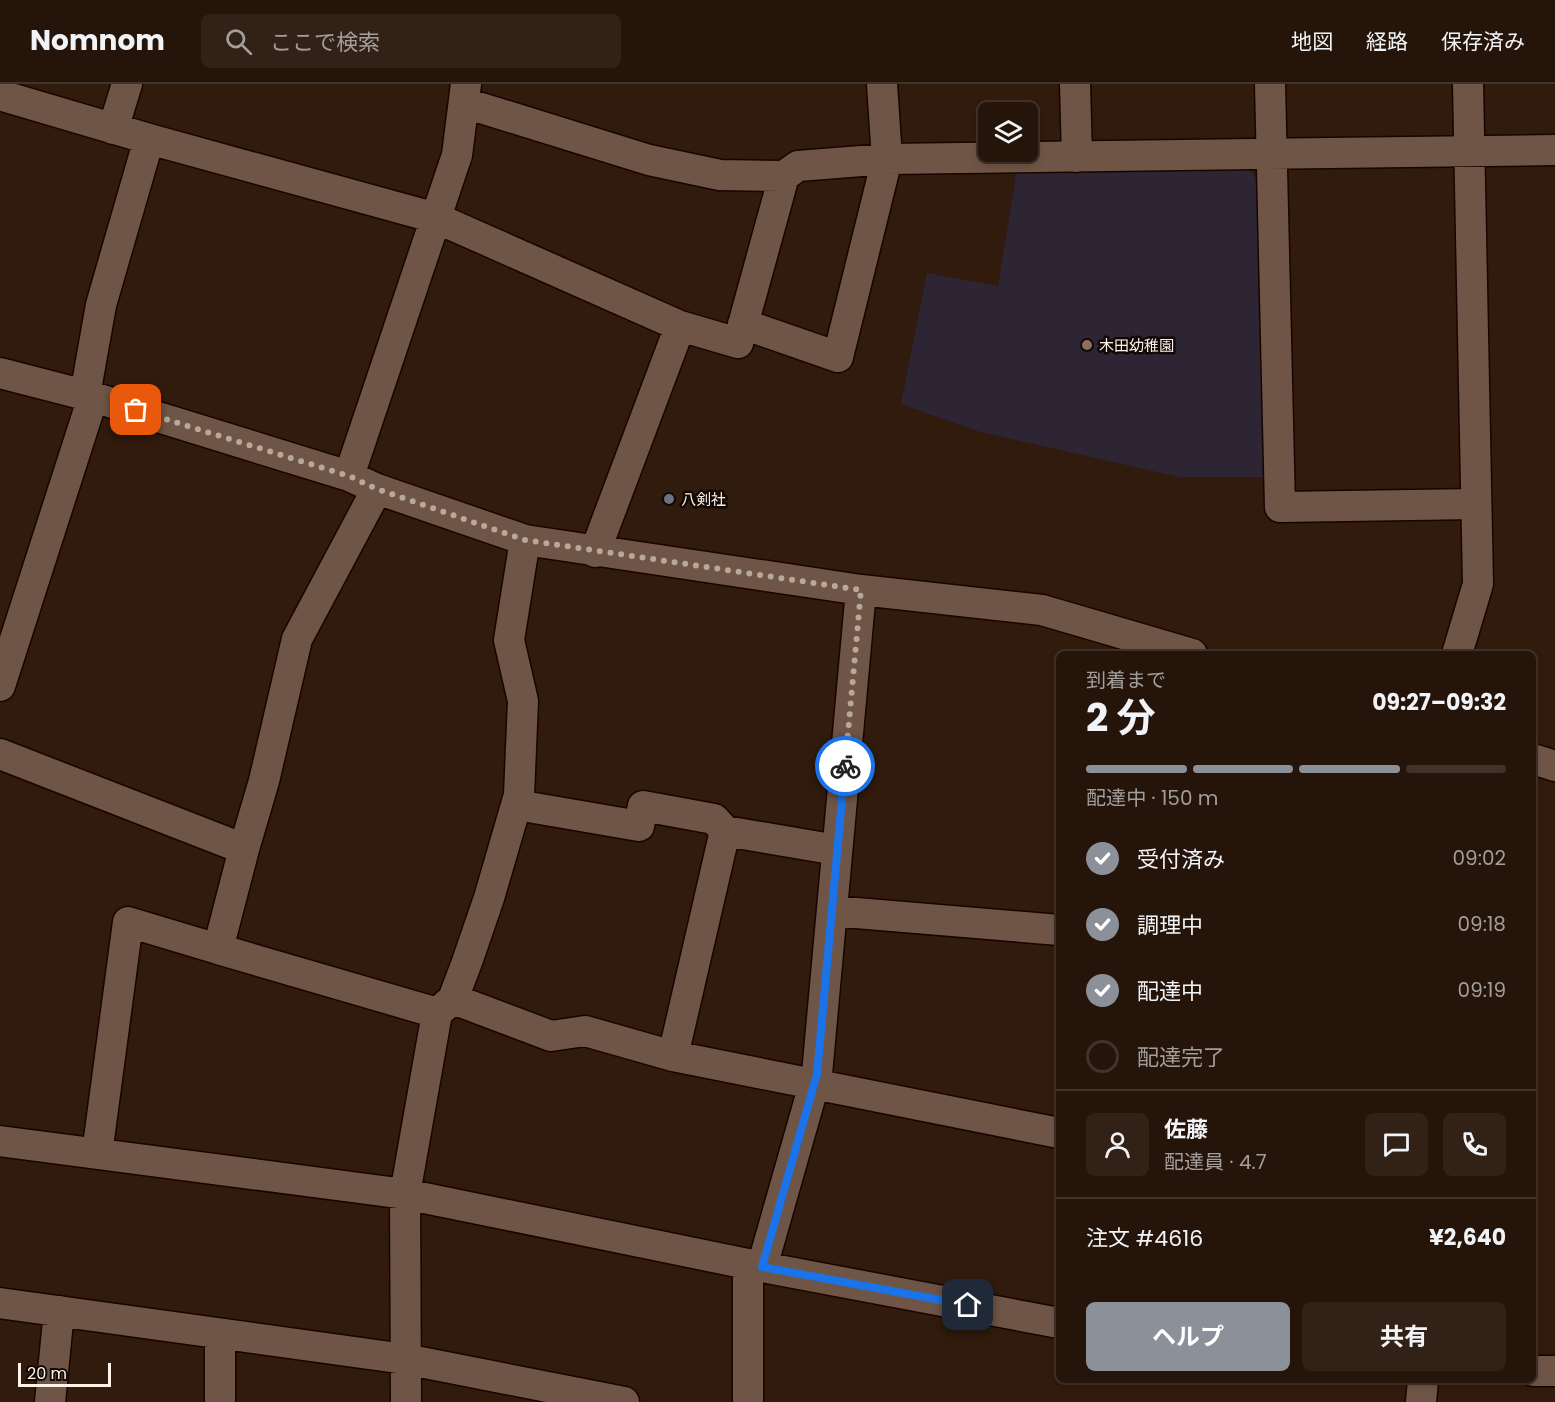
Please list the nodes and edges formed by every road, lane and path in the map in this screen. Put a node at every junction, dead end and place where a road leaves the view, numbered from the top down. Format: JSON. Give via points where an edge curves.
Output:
{"nodes":[{"id":1,"x":126,"y":84,"type":"edge"},
{"id":2,"x":882,"y":84,"type":"edge"},
{"id":3,"x":1075,"y":84,"type":"edge"},
{"id":4,"x":1270,"y":84,"type":"edge"},
{"id":5,"x":1468,"y":84,"type":"edge"},
{"id":6,"x":466,"y":94,"type":"edge"},
{"id":7,"x":0,"y":95,"type":"edge"},
{"id":8,"x":113,"y":129,"type":"junction"},
{"id":9,"x":149,"y":140,"type":"junction"},
{"id":10,"x":1555,"y":150,"type":"edge"},
{"id":11,"x":1470,"y":151,"type":"junction"},
{"id":12,"x":1272,"y":154,"type":"junction"},
{"id":13,"x":1077,"y":157,"type":"junction"},
{"id":14,"x":887,"y":159,"type":"junction"},
{"id":15,"x":784,"y":176,"type":"junction"},
{"id":16,"x":436,"y":218,"type":"junction"},
{"id":17,"x":743,"y":324,"type":"junction"},
{"id":18,"x":680,"y":326,"type":"junction"},
{"id":19,"x":0,"y":373,"type":"edge"},
{"id":20,"x":89,"y":396,"type":"junction"},
{"id":21,"x":349,"y":476,"type":"junction"},
{"id":22,"x":377,"y":489,"type":"junction"},
{"id":23,"x":1476,"y":504,"type":"junction"},
{"id":24,"x":525,"y":540,"type":"junction"},
{"id":25,"x":595,"y":552,"type":"junction"},
{"id":26,"x":861,"y":590,"type":"junction"},
{"id":27,"x":1160,"y":649,"type":"edge"},
{"id":28,"x":1458,"y":651,"type":"edge"},
{"id":29,"x":0,"y":686,"type":"edge"},
{"id":30,"x":0,"y":754,"type":"edge"},
{"id":31,"x":1536,"y":760,"type":"edge"},
{"id":32,"x":1555,"y":766,"type":"edge"},
{"id":33,"x":517,"y":805,"type":"junction"},
{"id":34,"x":726,"y":831,"type":"junction"},
{"id":35,"x":244,"y":849,"type":"junction"},
{"id":36,"x":837,"y":850,"type":"junction"},
{"id":37,"x":832,"y":911,"type":"junction"},
{"id":38,"x":1056,"y":930,"type":"edge"},
{"id":39,"x":218,"y":949,"type":"junction"},
{"id":40,"x":445,"y":1006,"type":"junction"},
{"id":41,"x":673,"y":1056,"type":"junction"},
{"id":42,"x":814,"y":1084,"type":"junction"},
{"id":43,"x":1056,"y":1132,"type":"edge"},
{"id":44,"x":0,"y":1141,"type":"edge"},
{"id":45,"x":97,"y":1154,"type":"junction"},
{"id":46,"x":405,"y":1194,"type":"junction"},
{"id":47,"x":755,"y":1265,"type":"junction"},
{"id":48,"x":0,"y":1303,"type":"edge"},
{"id":49,"x":59,"y":1311,"type":"junction"},
{"id":50,"x":1056,"y":1322,"type":"edge"},
{"id":51,"x":220,"y":1334,"type":"junction"},
{"id":52,"x":405,"y":1359,"type":"junction"},
{"id":53,"x":1536,"y":1371,"type":"edge"},
{"id":54,"x":1555,"y":1371,"type":"edge"},
{"id":55,"x":1423,"y":1383,"type":"edge"},
{"id":56,"x":611,"y":1401,"type":"edge"},
{"id":57,"x":50,"y":1402,"type":"edge"},
{"id":58,"x":220,"y":1402,"type":"edge"},
{"id":59,"x":406,"y":1402,"type":"edge"},
{"id":60,"x":748,"y":1402,"type":"edge"},
{"id":61,"x":1421,"y":1402,"type":"edge"}],
"edges":[{"from":1,"to":8,"type":"street"},
{"from":2,"to":14,"type":"street"},
{"from":3,"to":13,"type":"street"},
{"from":4,"to":12,"type":"street"},
{"from":5,"to":11,"type":"street"},
{"from":6,"to":15,"type":"street","via":[[649,160],[720,175]]},
{"from":6,"to":16,"type":"street","via":[[457,155]]},
{"from":7,"to":8,"type":"street"},
{"from":8,"to":9,"type":"street"},
{"from":9,"to":16,"type":"street"},
{"from":9,"to":20,"type":"street","via":[[101,305]]},
{"from":10,"to":11,"type":"street"},
{"from":11,"to":12,"type":"street"},
{"from":11,"to":23,"type":"street"},
{"from":12,"to":13,"type":"street"},
{"from":12,"to":23,"type":"street","via":[[1280,507]]},
{"from":13,"to":14,"type":"street"},
{"from":14,"to":15,"type":"street","via":[[798,166]]},
{"from":14,"to":17,"type":"street","via":[[838,357]]},
{"from":15,"to":17,"type":"street"},
{"from":16,"to":18,"type":"street"},
{"from":16,"to":21,"type":"street"},
{"from":17,"to":18,"type":"street","via":[[738,343]]},
{"from":18,"to":25,"type":"street"},
{"from":19,"to":20,"type":"street"},
{"from":20,"to":21,"type":"street"},
{"from":20,"to":29,"type":"street"},
{"from":21,"to":22,"type":"street"},
{"from":22,"to":24,"type":"street"},
{"from":22,"to":35,"type":"street","via":[[297,639]]},
{"from":23,"to":28,"type":"street","via":[[1478,584]]},
{"from":24,"to":25,"type":"street"},
{"from":24,"to":33,"type":"street","via":[[509,640],[523,701]]},
{"from":25,"to":26,"type":"street"},
{"from":26,"to":27,"type":"street","via":[[1042,610]]},
{"from":26,"to":36,"type":"street"},
{"from":30,"to":35,"type":"street"},
{"from":31,"to":32,"type":"street"},
{"from":33,"to":34,"type":"street","via":[[639,826],[643,806],[714,819]]},
{"from":33,"to":40,"type":"street","via":[[489,898]]},
{"from":34,"to":36,"type":"street"},
{"from":34,"to":41,"type":"street"},
{"from":35,"to":39,"type":"street"},
{"from":36,"to":37,"type":"street"},
{"from":37,"to":38,"type":"street"},
{"from":37,"to":42,"type":"street"},
{"from":39,"to":40,"type":"street"},
{"from":39,"to":45,"type":"street","via":[[128,922]]},
{"from":40,"to":41,"type":"street","via":[[551,1036],[585,1031]]},
{"from":40,"to":46,"type":"street"},
{"from":41,"to":42,"type":"street"},
{"from":42,"to":43,"type":"street"},
{"from":42,"to":47,"type":"street"},
{"from":44,"to":45,"type":"street"},
{"from":45,"to":46,"type":"street"},
{"from":46,"to":47,"type":"street"},
{"from":46,"to":52,"type":"street"},
{"from":47,"to":50,"type":"street"},
{"from":47,"to":60,"type":"street"},
{"from":48,"to":49,"type":"street"},
{"from":49,"to":51,"type":"street"},
{"from":49,"to":57,"type":"street"},
{"from":51,"to":52,"type":"street"},
{"from":51,"to":58,"type":"street"},
{"from":52,"to":56,"type":"street"},
{"from":52,"to":59,"type":"street"},
{"from":53,"to":54,"type":"street"},
{"from":55,"to":61,"type":"street"}]}
